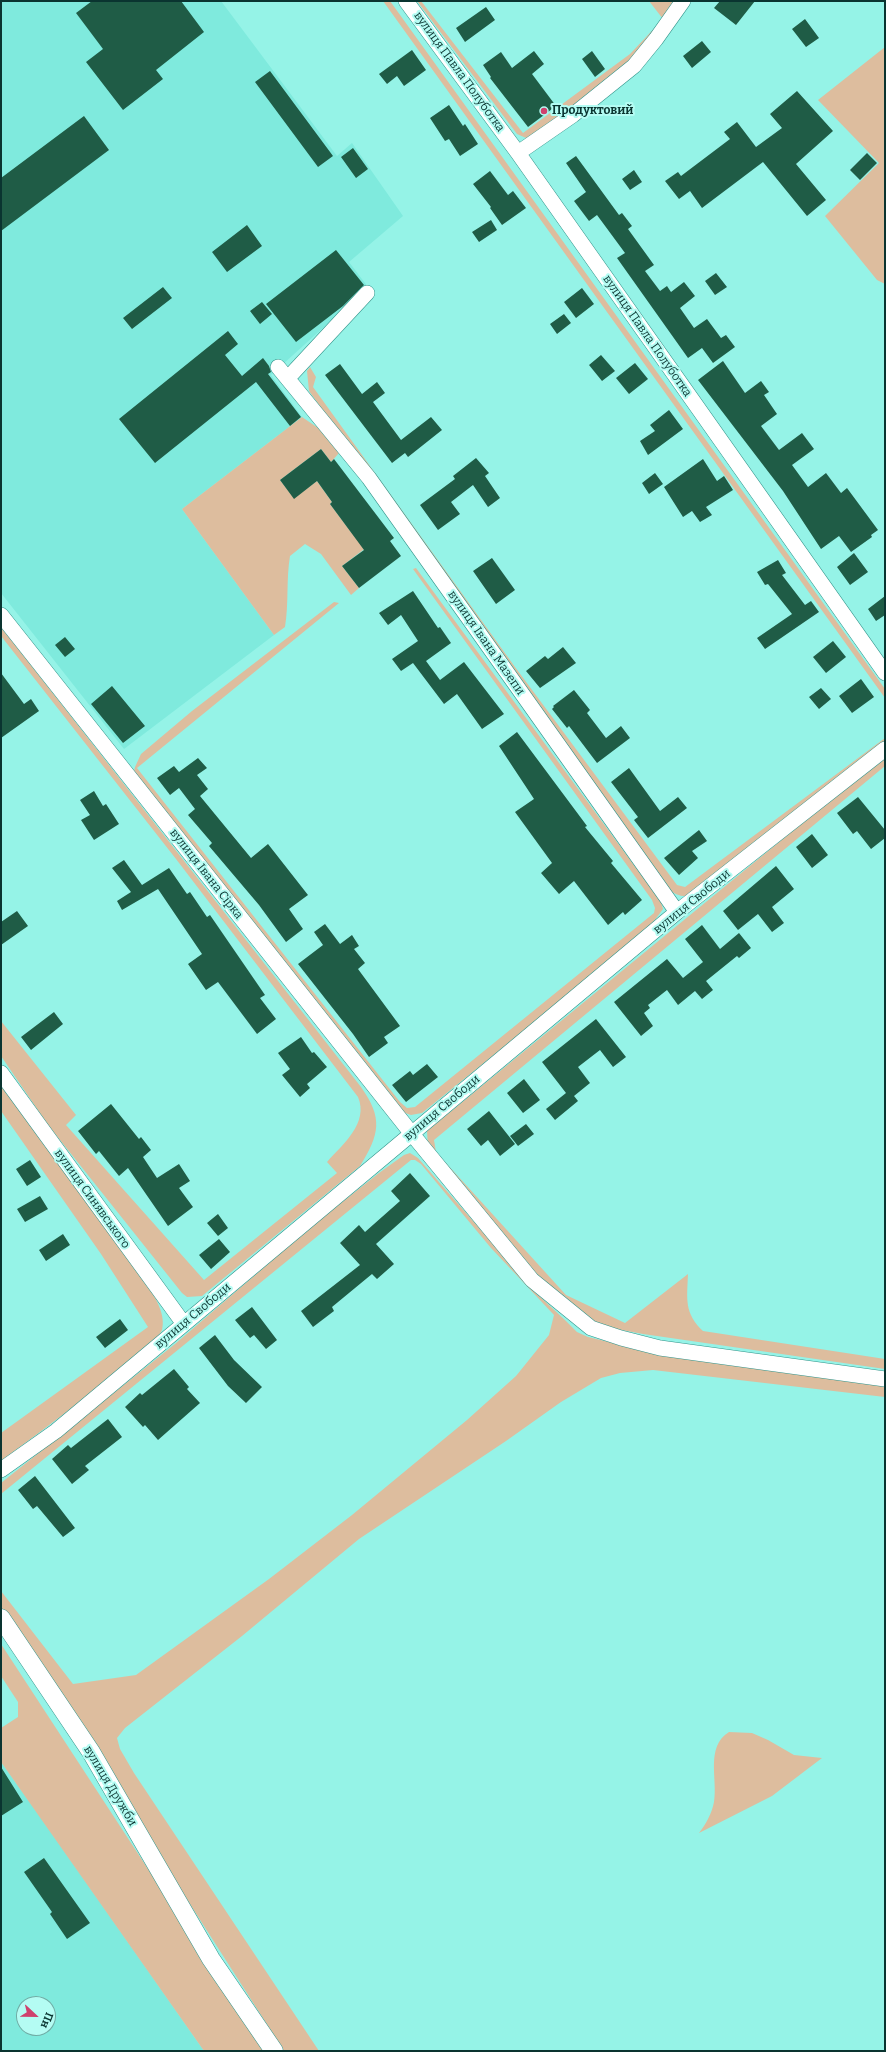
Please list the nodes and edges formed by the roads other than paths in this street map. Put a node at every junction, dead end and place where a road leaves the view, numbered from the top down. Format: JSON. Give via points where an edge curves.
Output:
{"nodes":[{"id":1,"x":406,"y":1,"type":"edge"},
{"id":2,"x":683,"y":1,"type":"edge"},
{"id":3,"x":518,"y":153,"type":"junction"},
{"id":4,"x":367,"y":292,"type":"dead end"},
{"id":5,"x":1,"y":615,"type":"edge"},
{"id":6,"x":885,"y":673,"type":"edge"},
{"id":7,"x":885,"y":749,"type":"edge"},
{"id":8,"x":677,"y":912,"type":"junction"},
{"id":9,"x":1,"y":1073,"type":"edge"},
{"id":10,"x":412,"y":1134,"type":"junction"},
{"id":11,"x":184,"y":1324,"type":"junction"},
{"id":12,"x":885,"y":1379,"type":"edge"},
{"id":13,"x":1,"y":1470,"type":"edge"},
{"id":14,"x":1,"y":1618,"type":"edge"},
{"id":15,"x":274,"y":2051,"type":"edge"}],
"edges":[{"from":1,"to":3,"type":"street","name":"вулиця Павла Полуботка"},
{"from":2,"to":3,"type":"street","via":[[634,66],[573,115]]},
{"from":3,"to":6,"type":"street","name":"вулиця Павла Полуботка"},
{"from":4,"to":8,"type":"street","name":"вулиця Івана Мазепи","via":[[283,373],[369,478]]},
{"from":5,"to":10,"type":"street","name":"вулиця Івана Сірка"},
{"from":7,"to":8,"type":"street","name":"вулиця Свободи"},
{"from":8,"to":10,"type":"street","name":"вулиця Свободи"},
{"from":9,"to":11,"type":"street","name":"вулиця Синявського"},
{"from":10,"to":11,"type":"street","name":"вулиця Свободи"},
{"from":10,"to":12,"type":"street","name":"вулиця Івана Сірка","via":[[532,1280],[591,1328],[660,1348]]},
{"from":11,"to":13,"type":"street","name":"вулиця Свободи","via":[[56,1431]]},
{"from":14,"to":15,"type":"street","name":"вулиця Дружби","via":[[90,1752],[211,1959]]}]}
